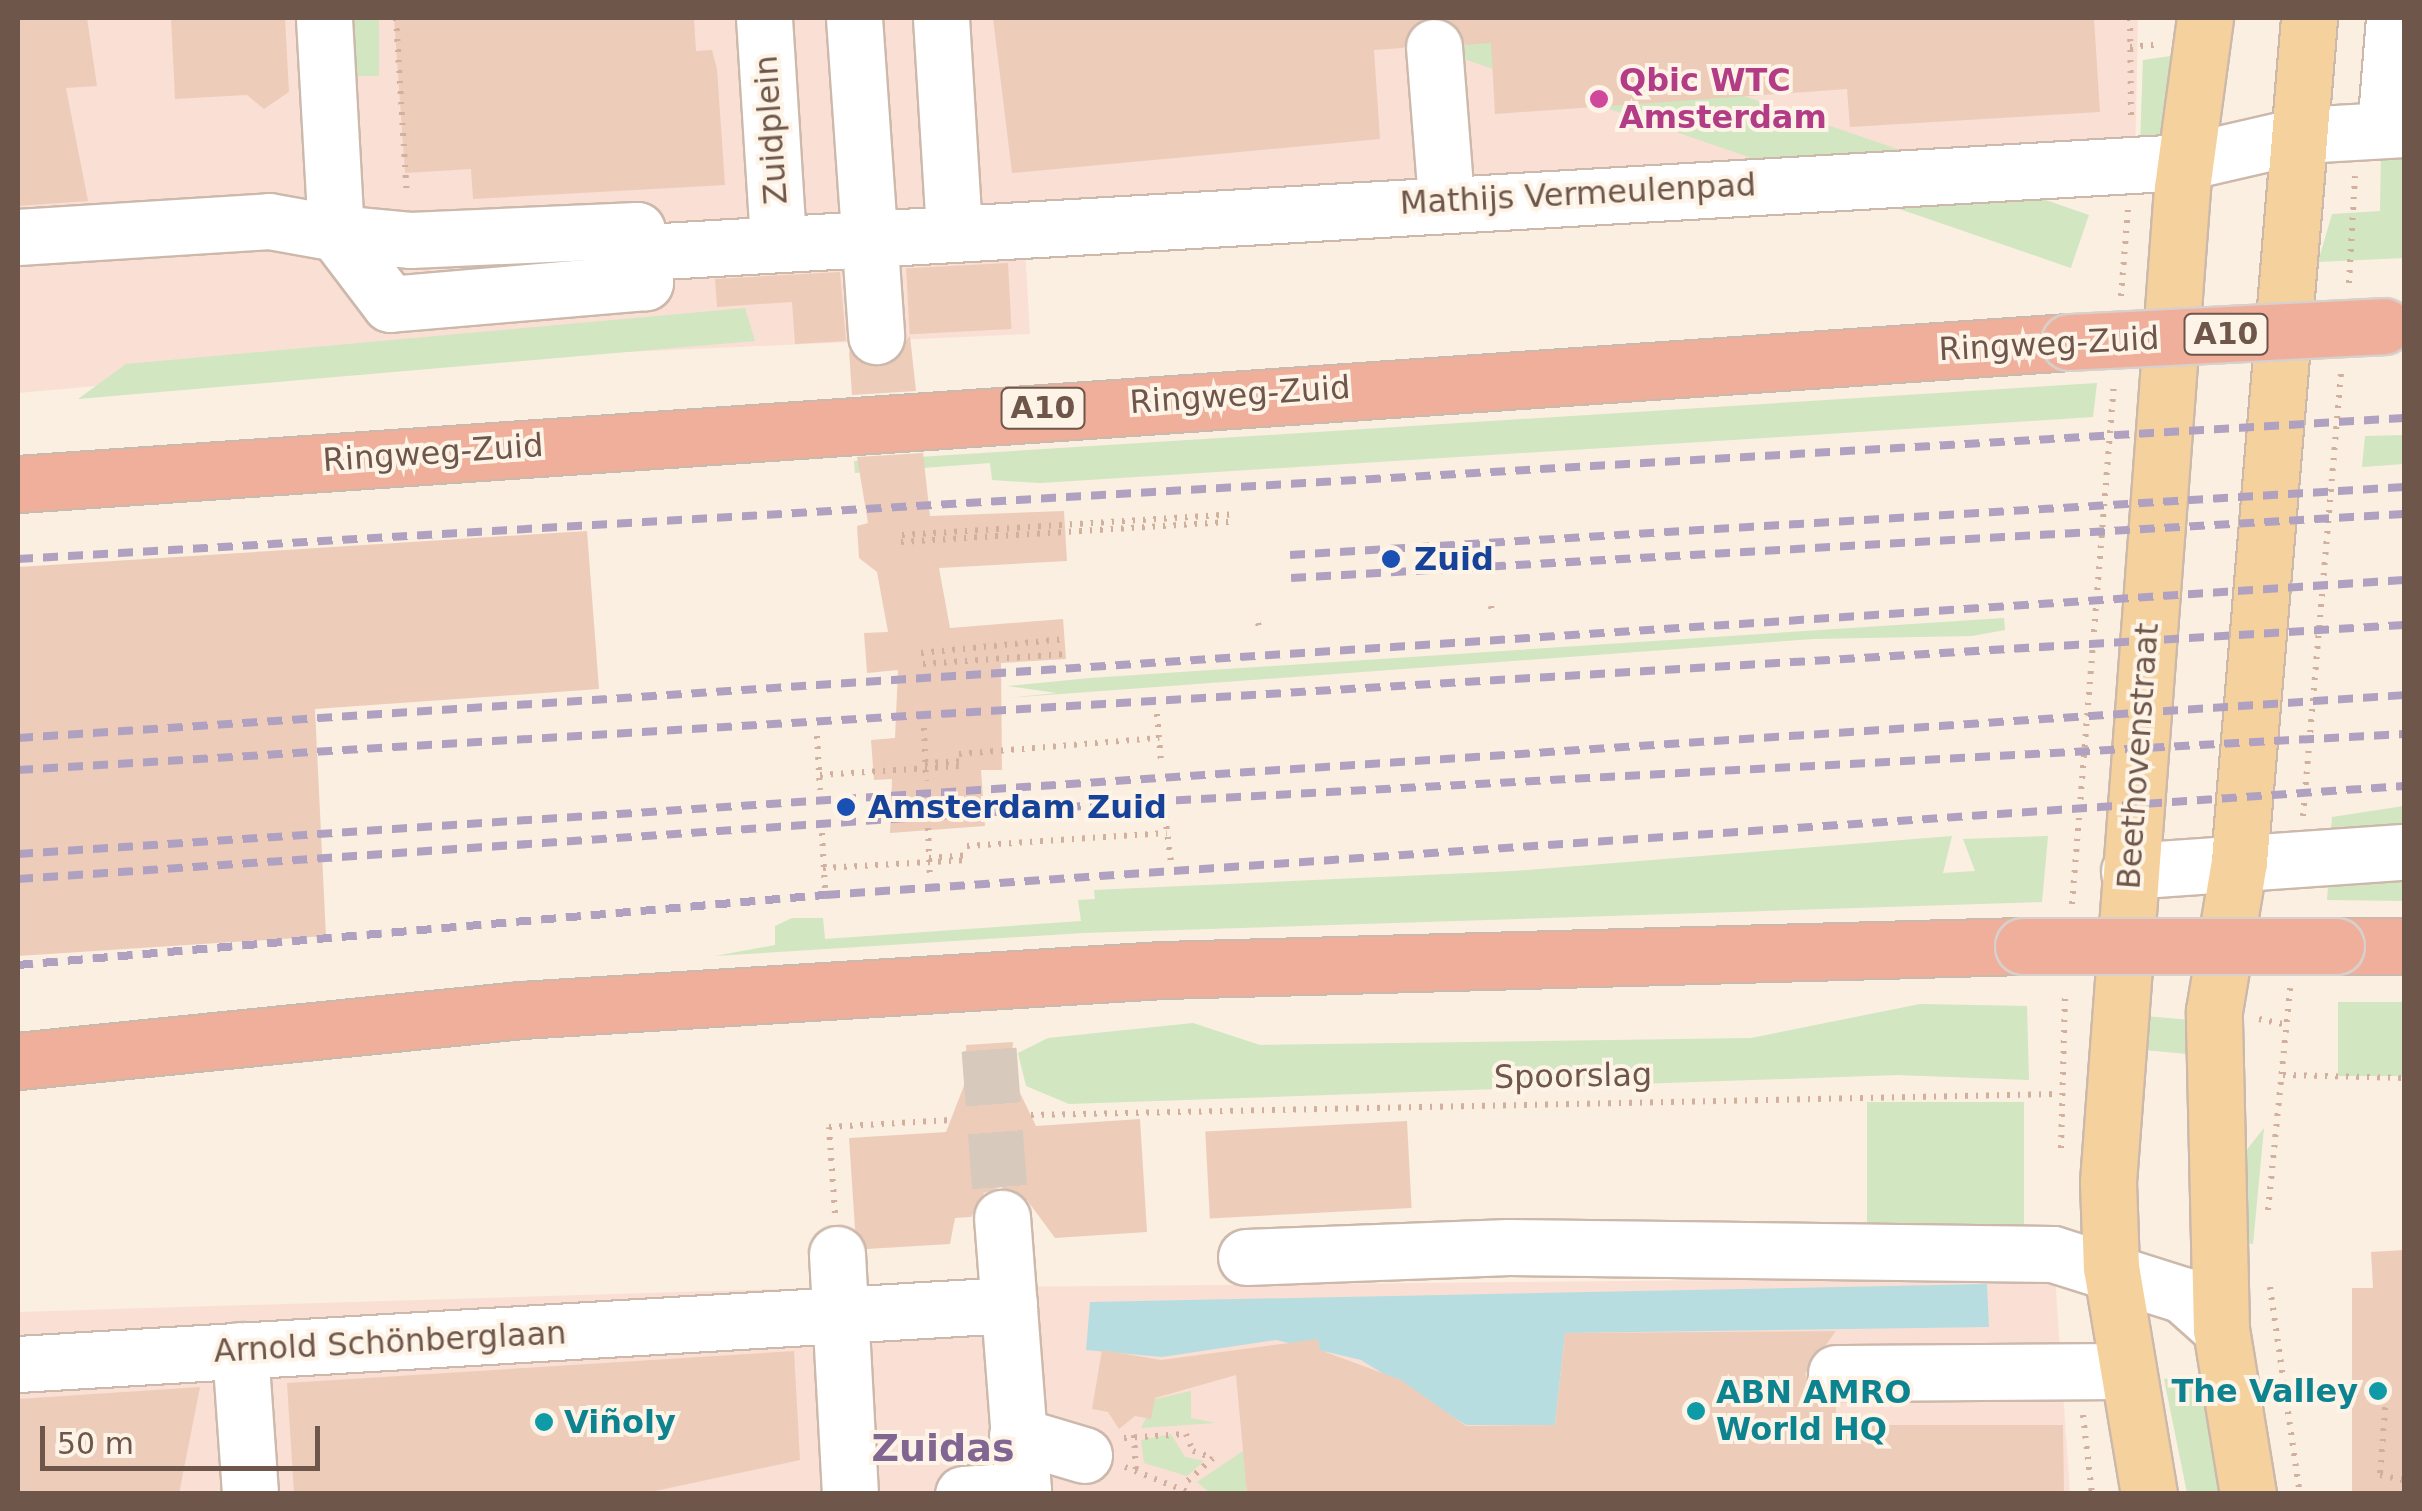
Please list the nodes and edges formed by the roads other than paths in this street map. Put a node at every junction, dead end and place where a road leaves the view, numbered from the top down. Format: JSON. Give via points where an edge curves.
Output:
{"nodes":[{"id":1,"x":324,"y":18,"type":"edge"},
{"id":2,"x":764,"y":18,"type":"edge"},
{"id":3,"x":854,"y":18,"type":"edge"},
{"id":4,"x":941,"y":18,"type":"edge"},
{"id":5,"x":2308,"y":18,"type":"edge"},
{"id":6,"x":2394,"y":18,"type":"edge"},
{"id":7,"x":2188,"y":30,"type":"edge"},
{"id":8,"x":1434,"y":47,"type":"dead end"},
{"id":9,"x":2395,"y":129,"type":"edge"},
{"id":10,"x":2302,"y":135,"type":"junction"},
{"id":11,"x":2185,"y":162,"type":"junction"},
{"id":12,"x":1446,"y":201,"type":"junction"},
{"id":13,"x":923,"y":224,"type":"junction"},
{"id":14,"x":336,"y":233,"type":"junction"},
{"id":15,"x":18,"y":237,"type":"edge"},
{"id":16,"x":778,"y":242,"type":"junction"},
{"id":17,"x":646,"y":252,"type":"junction"},
{"id":18,"x":2370,"y":322,"type":"edge"},
{"id":19,"x":876,"y":336,"type":"dead end"},
{"id":20,"x":18,"y":484,"type":"edge"},
{"id":21,"x":2404,"y":852,"type":"edge"},
{"id":22,"x":2239,"y":862,"type":"junction"},
{"id":23,"x":2129,"y":871,"type":"junction"},
{"id":24,"x":2404,"y":946,"type":"edge"},
{"id":25,"x":18,"y":1062,"type":"edge"},
{"id":26,"x":1002,"y":1218,"type":"tunnel mouth"},
{"id":27,"x":837,"y":1254,"type":"road end"},
{"id":28,"x":1246,"y":1257,"type":"dead end"},
{"id":29,"x":2111,"y":1268,"type":"junction"},
{"id":30,"x":1009,"y":1306,"type":"junction"},
{"id":31,"x":842,"y":1317,"type":"junction"},
{"id":32,"x":2221,"y":1329,"type":"junction"},
{"id":33,"x":240,"y":1350,"type":"junction"},
{"id":34,"x":18,"y":1364,"type":"edge"},
{"id":35,"x":2126,"y":1371,"type":"junction"},
{"id":36,"x":1836,"y":1373,"type":"dead end"},
{"id":37,"x":1017,"y":1436,"type":"junction"},
{"id":38,"x":1095,"y":1458,"type":"road end"},
{"id":39,"x":1023,"y":1492,"type":"edge"},
{"id":40,"x":250,"y":1494,"type":"edge"},
{"id":41,"x":850,"y":1494,"type":"edge"},
{"id":42,"x":963,"y":1494,"type":"edge"},
{"id":43,"x":2149,"y":1494,"type":"edge"},
{"id":44,"x":2248,"y":1494,"type":"edge"}],
"edges":[{"from":1,"to":14,"type":"street"},
{"from":2,"to":16,"type":"street","name":"Zuidplein"},
{"from":3,"to":13,"type":"street"},
{"from":4,"to":13,"type":"street"},
{"from":5,"to":10,"type":"main road"},
{"from":6,"to":9,"type":"street"},
{"from":7,"to":11,"type":"main road","name":"Beethovenstraat"},
{"from":8,"to":12,"type":"street"},
{"from":9,"to":10,"type":"street","name":"Mathijs Vermeulenpad"},
{"from":10,"to":11,"type":"street","name":"Mathijs Vermeulenpad"},
{"from":10,"to":22,"type":"main road"},
{"from":11,"to":12,"type":"street","name":"Mathijs Vermeulenpad"},
{"from":11,"to":23,"type":"main road","name":"Beethovenstraat"},
{"from":12,"to":13,"type":"street","name":"Mathijs Vermeulenpad"},
{"from":13,"to":16,"type":"street","name":"Zuidplein"},
{"from":13,"to":19,"type":"street"},
{"from":14,"to":15,"type":"street","via":[[269,221]]},
{"from":14,"to":17,"type":"street","via":[[410,240],[637,230]]},
{"from":14,"to":17,"type":"street","via":[[390,304],[624,290],[646,282]]},
{"from":16,"to":17,"type":"street","name":"Zuidplein"},
{"from":18,"to":20,"type":"highway","name":"Ringweg-Zuid","number":"A10","bridge":true},
{"from":21,"to":22,"type":"street"},
{"from":22,"to":23,"type":"street"},
{"from":22,"to":32,"type":"main road","via":[[2214,1011]]},
{"from":23,"to":29,"type":"main road","name":"Beethovenstraat"},
{"from":24,"to":25,"type":"highway","bridge":true,"via":[[2314,956],[2024,946],[1163,970],[521,1010]]},
{"from":26,"to":30,"type":"street"},
{"from":27,"to":31,"type":"street"},
{"from":28,"to":29,"type":"street","via":[[1509,1246],[2053,1254]]},
{"from":29,"to":32,"type":"street","via":[[2183,1295]]},
{"from":29,"to":35,"type":"main road","name":"Beethovenstraat"},
{"from":30,"to":31,"type":"street","name":"Arnold Schönberglaan"},
{"from":30,"to":37,"type":"street"},
{"from":31,"to":33,"type":"street","name":"Arnold Schönberglaan"},
{"from":31,"to":41,"type":"street"},
{"from":32,"to":44,"type":"main road"},
{"from":33,"to":34,"type":"street","name":"Arnold Schönberglaan"},
{"from":33,"to":40,"type":"street"},
{"from":35,"to":36,"type":"street"},
{"from":35,"to":43,"type":"main road","name":"Beethovenstraat"},
{"from":37,"to":38,"type":"street"},
{"from":37,"to":39,"type":"street"},
{"from":39,"to":42,"type":"street"}]}
